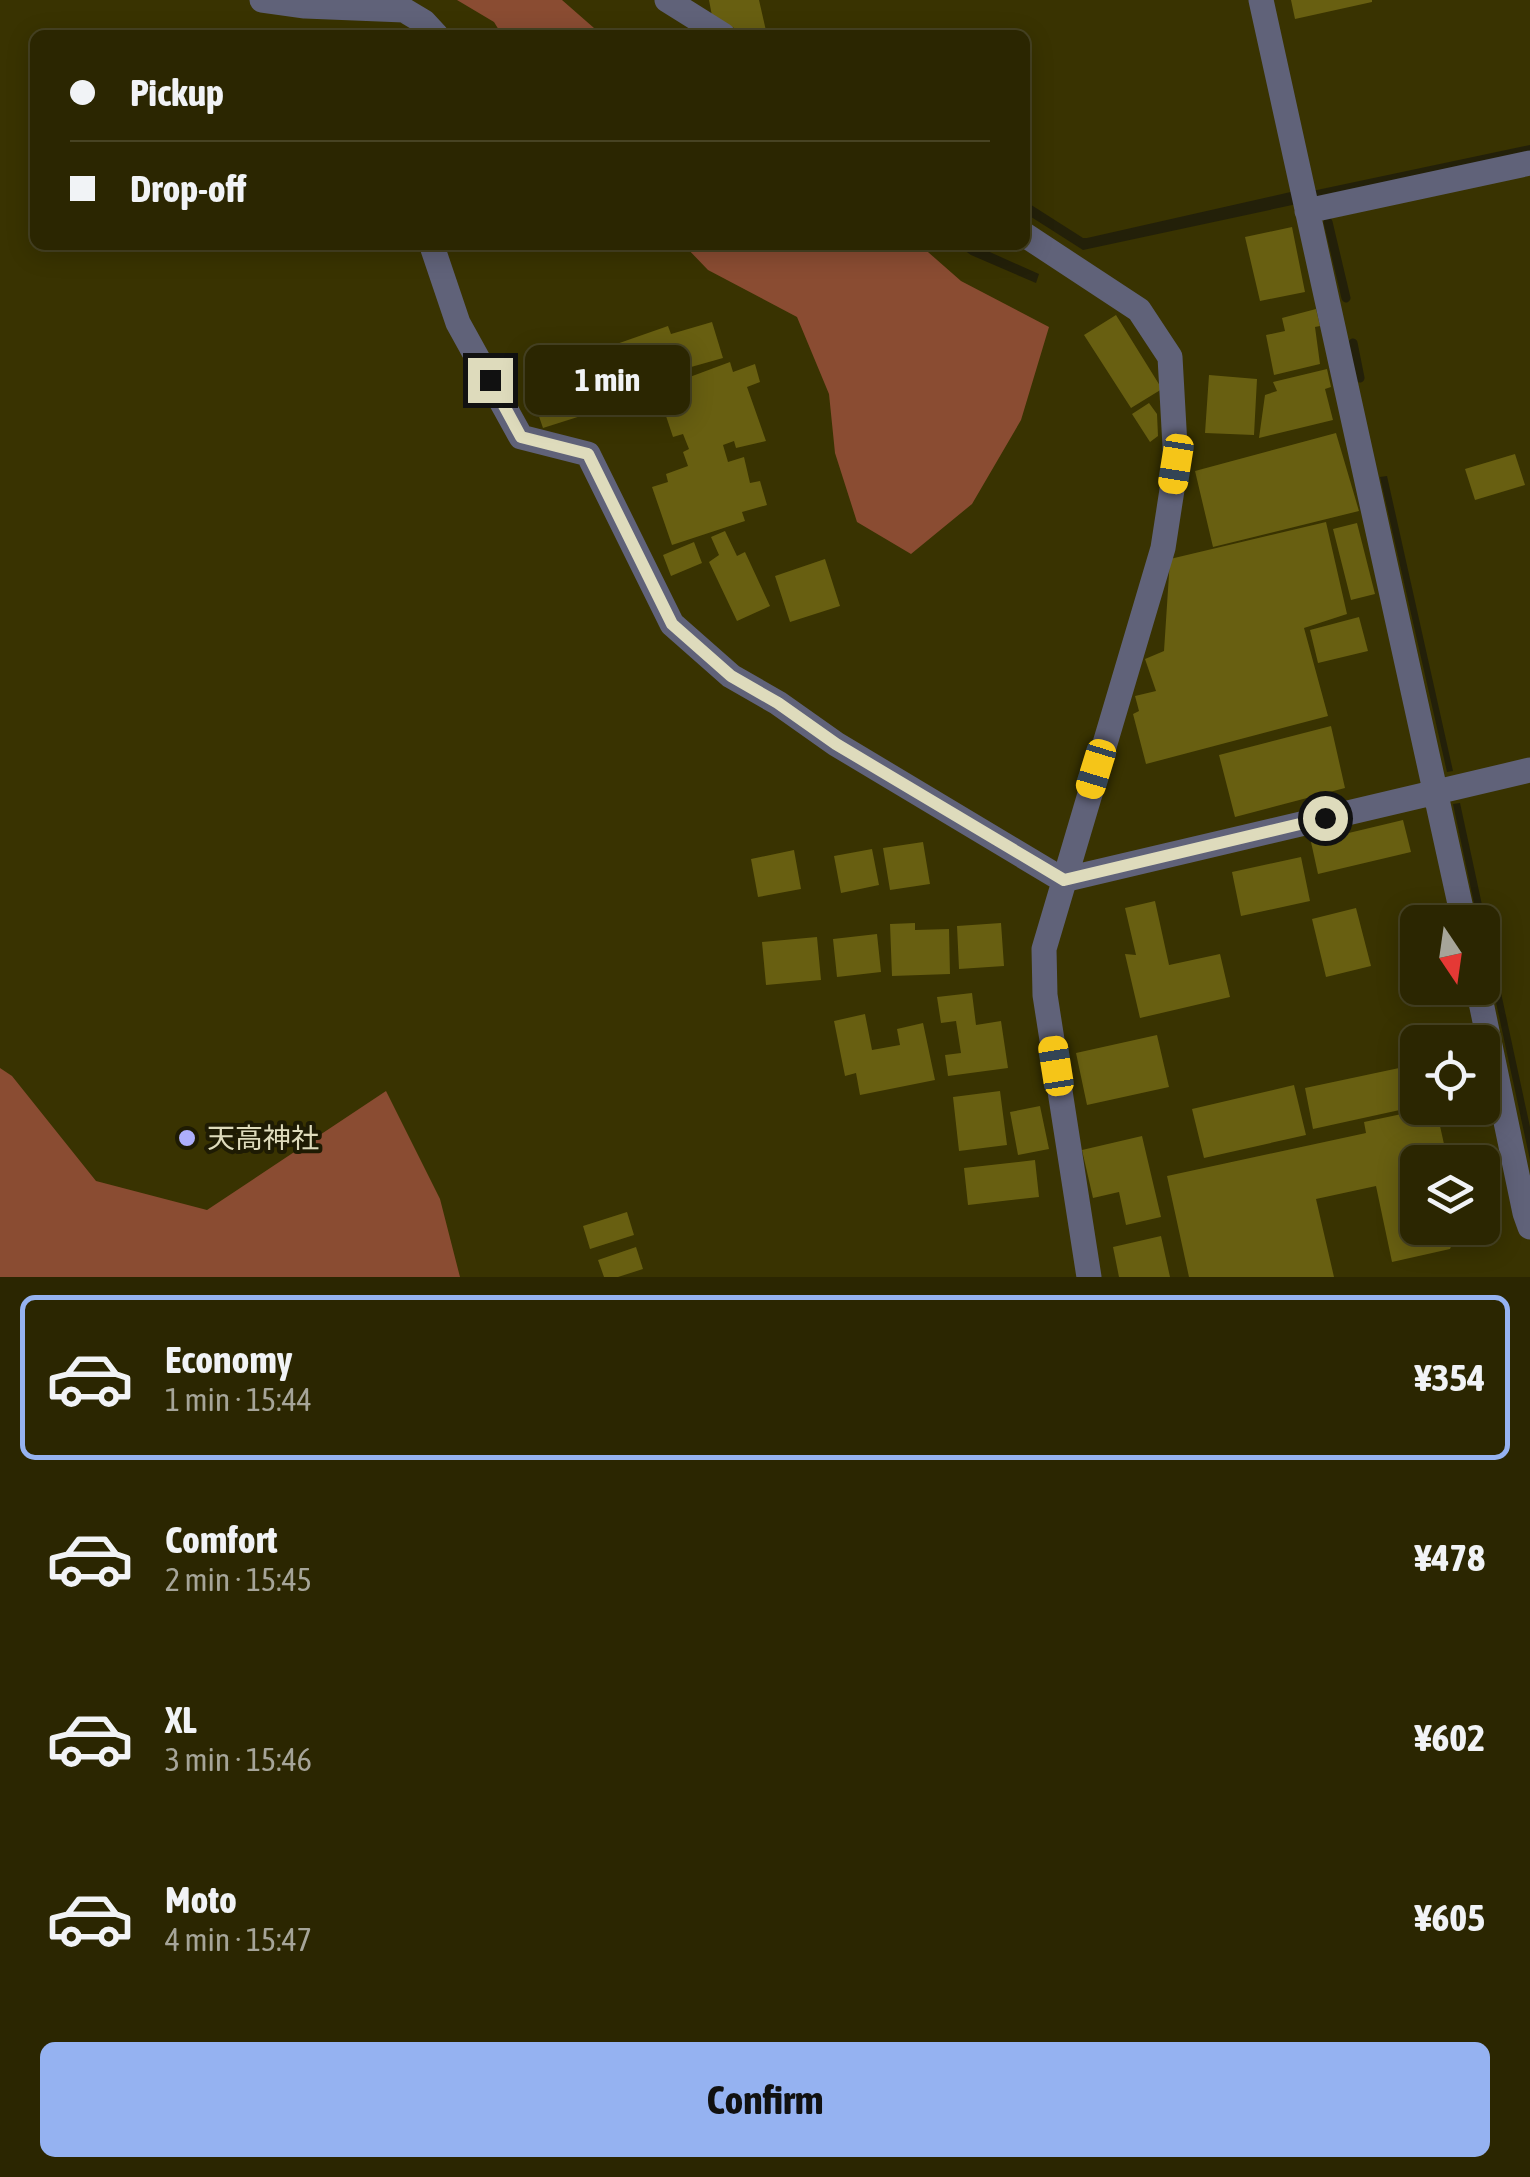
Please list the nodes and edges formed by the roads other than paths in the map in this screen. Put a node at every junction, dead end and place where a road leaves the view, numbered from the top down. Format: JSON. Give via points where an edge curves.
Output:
{"nodes":[{"id":1,"x":262,"y":0,"type":"edge"},
{"id":2,"x":666,"y":0,"type":"edge"},
{"id":3,"x":1261,"y":0,"type":"edge"},
{"id":4,"x":431,"y":30,"type":"edge"},
{"id":5,"x":715,"y":30,"type":"edge"},
{"id":6,"x":1530,"y":163,"type":"edge"},
{"id":7,"x":1307,"y":211,"type":"junction"},
{"id":8,"x":1030,"y":238,"type":"edge"},
{"id":9,"x":433,"y":250,"type":"edge"},
{"id":10,"x":1530,"y":770,"type":"edge"},
{"id":11,"x":1437,"y":791,"type":"junction"},
{"id":12,"x":1064,"y":880,"type":"junction"},
{"id":13,"x":1460,"y":905,"type":"edge"},
{"id":14,"x":1482,"y":1005,"type":"edge"},
{"id":15,"x":1530,"y":1227,"type":"edge"},
{"id":16,"x":1088,"y":1277,"type":"edge"}],
"edges":[{"from":1,"to":4,"type":"street","via":[[404,10]]},
{"from":2,"to":5,"type":"street"},
{"from":3,"to":7,"type":"street"},
{"from":6,"to":7,"type":"street"},
{"from":7,"to":11,"type":"street"},
{"from":8,"to":12,"type":"street","via":[[1139,310],[1170,357],[1174,399],[1176,464],[1163,548]]},
{"from":9,"to":12,"type":"street","via":[[458,323],[521,437],[588,454],[672,624],[731,676]]},
{"from":10,"to":11,"type":"street"},
{"from":11,"to":12,"type":"street"},
{"from":11,"to":13,"type":"street"},
{"from":12,"to":16,"type":"street","via":[[1044,949],[1046,995]]},
{"from":14,"to":15,"type":"street"}]}
